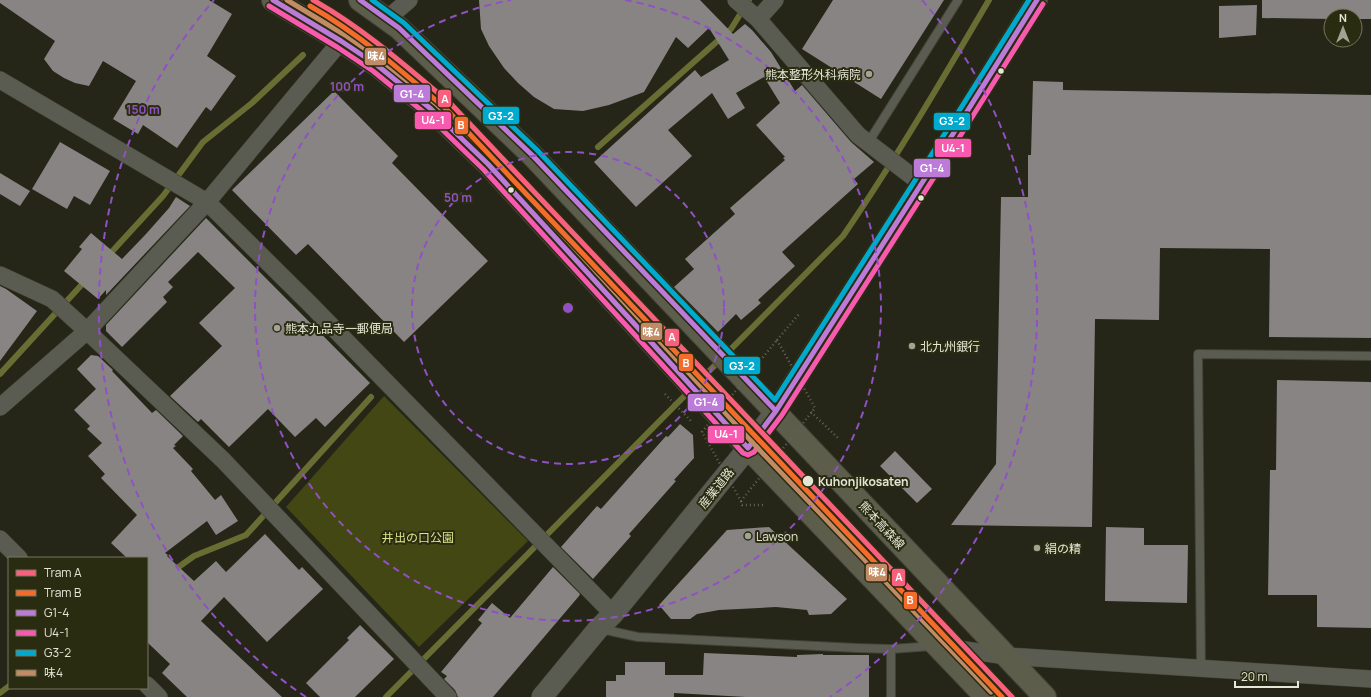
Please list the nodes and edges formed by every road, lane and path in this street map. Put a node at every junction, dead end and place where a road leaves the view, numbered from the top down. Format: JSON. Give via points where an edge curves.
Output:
{"nodes":[{"id":1,"x":273,"y":0,"type":"edge"},
{"id":2,"x":409,"y":0,"type":"edge"},
{"id":3,"x":736,"y":0,"type":"edge"},
{"id":4,"x":775,"y":0,"type":"edge"},
{"id":5,"x":958,"y":0,"type":"edge"},
{"id":6,"x":1038,"y":0,"type":"edge"},
{"id":7,"x":374,"y":10,"type":"edge"},
{"id":8,"x":756,"y":18,"type":"junction"},
{"id":9,"x":339,"y":40,"type":"junction"},
{"id":10,"x":0,"y":80,"type":"edge"},
{"id":11,"x":868,"y":143,"type":"junction"},
{"id":12,"x":922,"y":184,"type":"junction"},
{"id":13,"x":207,"y":202,"type":"junction"},
{"id":14,"x":0,"y":275,"type":"edge"},
{"id":15,"x":799,"y":314,"type":"dead end"},
{"id":16,"x":87,"y":330,"type":"junction"},
{"id":17,"x":778,"y":340,"type":"junction"},
{"id":18,"x":1371,"y":356,"type":"edge"},
{"id":19,"x":665,"y":394,"type":"dead end"},
{"id":20,"x":0,"y":407,"type":"edge"},
{"id":21,"x":776,"y":411,"type":"junction"},
{"id":22,"x":811,"y":412,"type":"junction"},
{"id":23,"x":702,"y":432,"type":"junction"},
{"id":24,"x":838,"y":438,"type":"dead end"},
{"id":25,"x":748,"y":448,"type":"junction"},
{"id":26,"x":741,"y":501,"type":"junction"},
{"id":27,"x":763,"y":505,"type":"dead end"},
{"id":28,"x":0,"y":539,"type":"edge"},
{"id":29,"x":18,"y":557,"type":"edge"},
{"id":30,"x":613,"y":614,"type":"junction"},
{"id":31,"x":598,"y":629,"type":"junction"},
{"id":32,"x":938,"y":646,"type":"junction"},
{"id":33,"x":891,"y":649,"type":"junction"},
{"id":34,"x":1006,"y":656,"type":"junction"},
{"id":35,"x":1201,"y":669,"type":"junction"},
{"id":36,"x":1371,"y":679,"type":"edge"},
{"id":37,"x":148,"y":686,"type":"edge"},
{"id":38,"x":159,"y":697,"type":"edge"},
{"id":39,"x":448,"y":697,"type":"edge"},
{"id":40,"x":542,"y":697,"type":"edge"},
{"id":41,"x":891,"y":697,"type":"edge"},
{"id":42,"x":986,"y":697,"type":"edge"},
{"id":43,"x":1045,"y":697,"type":"edge"}],
"edges":[{"from":1,"to":9,"type":"main road"},
{"from":2,"to":7,"type":"street"},
{"from":3,"to":8,"type":"street"},
{"from":4,"to":8,"type":"street"},
{"from":5,"to":11,"type":"lane"},
{"from":6,"to":12,"type":"street","name":"産業道路"},
{"from":7,"to":21,"type":"main road","name":"熊本高森線","via":[[399,28],[532,155]]},
{"from":8,"to":11,"type":"street","via":[[858,135]]},
{"from":9,"to":13,"type":"street"},
{"from":9,"to":25,"type":"main road","via":[[377,65],[431,109],[488,164]]},
{"from":10,"to":13,"type":"street"},
{"from":11,"to":12,"type":"street"},
{"from":12,"to":21,"type":"street","name":"産業道路"},
{"from":13,"to":16,"type":"street"},
{"from":13,"to":30,"type":"street","via":[[310,303]]},
{"from":14,"to":16,"type":"street","via":[[52,299]]},
{"from":15,"to":17,"type":"path"},
{"from":16,"to":20,"type":"street"},
{"from":16,"to":39,"type":"street","via":[[223,460]]},
{"from":17,"to":22,"type":"path","bridge":true,"via":[[815,408]]},
{"from":17,"to":23,"type":"path","bridge":true},
{"from":18,"to":35,"type":"lane","via":[[1198,354]]},
{"from":19,"to":23,"type":"path"},
{"from":21,"to":25,"type":"street","name":"産業道路"},
{"from":21,"to":34,"type":"main road","name":"熊本高森線"},
{"from":22,"to":24,"type":"path"},
{"from":22,"to":26,"type":"path","bridge":true},
{"from":23,"to":26,"type":"path","bridge":true},
{"from":25,"to":30,"type":"street","name":"産業道路"},
{"from":25,"to":32,"type":"main road"},
{"from":26,"to":27,"type":"path","via":[[742,505]]},
{"from":28,"to":29,"type":"street"},
{"from":30,"to":31,"type":"street","name":"産業道路"},
{"from":31,"to":33,"type":"lane","via":[[638,637]]},
{"from":31,"to":40,"type":"street","name":"産業道路"},
{"from":32,"to":33,"type":"lane"},
{"from":32,"to":34,"type":"street"},
{"from":32,"to":42,"type":"main road"},
{"from":33,"to":41,"type":"lane"},
{"from":34,"to":35,"type":"street"},
{"from":34,"to":43,"type":"main road","name":"熊本高森線"},
{"from":35,"to":36,"type":"street"},
{"from":37,"to":38,"type":"street"}]}
